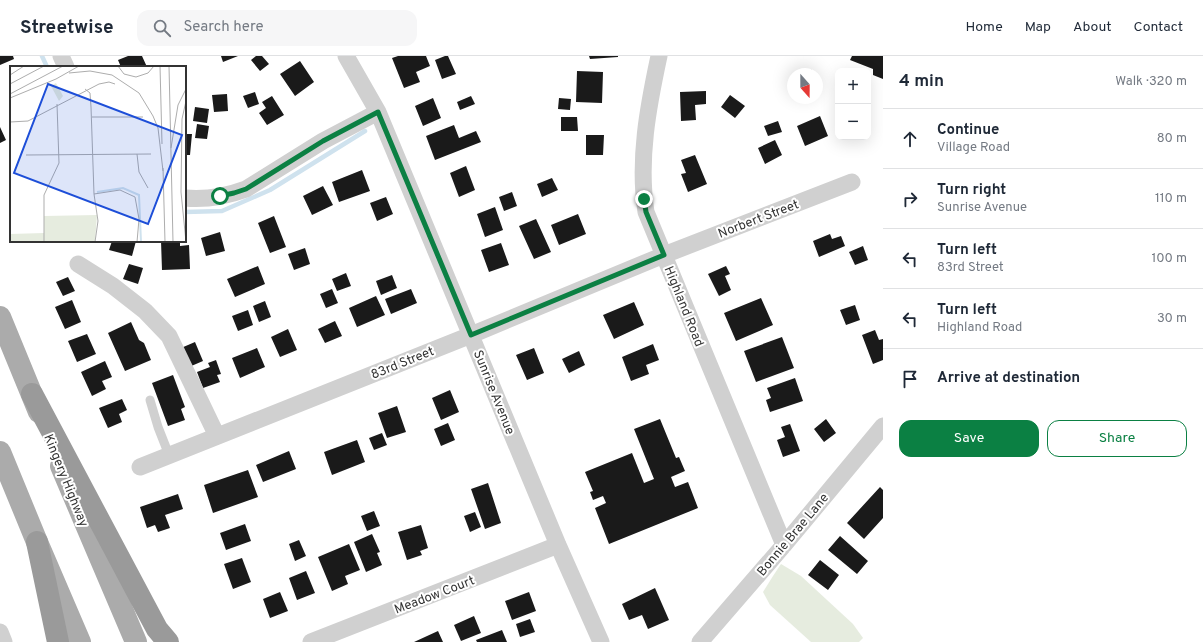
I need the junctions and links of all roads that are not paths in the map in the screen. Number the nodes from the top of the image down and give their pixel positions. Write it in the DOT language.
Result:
graph roads {
  1 [pos="61,56"];
  2 [pos="346,56"];
  3 [pos="659,56"];
  4 [pos="66,66"];
  5 [pos="378,112"];
  6 [pos="852,182"];
  7 [pos="186,198"];
  8 [pos="664,255"];
  9 [pos="78,264"];
  10 [pos="0,317"];
  11 [pos="471,335"];
  12 [pos="32,394"];
  13 [pos="150,400"];
  14 [pos="883,426"];
  15 [pos="217,436"];
  16 [pos="0,452"];
  17 [pos="169,456"];
  18 [pos="140,468"];
  19 [pos="37,542"];
  20 [pos="558,545"];
  21 [pos="784,545"];
  22 [pos="0,632"];
  23 [pos="4,642"];
  24 [pos="58,642"];
  25 [pos="80,642"];
  26 [pos="136,642"];
  27 [pos="168,642"];
  28 [pos="311,642"];
  29 [pos="601,642"];
  30 [pos="700,642"];
  1 -- 4 [label="street"];
  2 -- 5 [label="street, Sunrise Avenue"];
  3 -- 8 [label="street, Highland Road"];
  5 -- 7 [label="street"];
  5 -- 11 [label="street, Sunrise Avenue"];
  6 -- 8 [label="street, Norbert Street"];
  8 -- 11 [label="street, 83rd Street"];
  8 -- 21 [label="street, Highland Road"];
  9 -- 15 [label="street"];
  10 -- 12 [label="main road, Kingery Highway"];
  11 -- 15 [label="street, 83rd Street"];
  11 -- 20 [label="street, Sunrise Avenue"];
  12 -- 26 [label="main road, Kingery Highway"];
  12 -- 27 [label="highway"];
  13 -- 17 [label="lane"];
  14 -- 21 [label="street, Bonnie Brae Lane"];
  15 -- 17 [label="street, 83rd Street"];
  16 -- 19 [label="main road"];
  17 -- 18 [label="street, 83rd Street"];
  19 -- 24 [label="highway"];
  19 -- 25 [label="main road"];
  20 -- 28 [label="street, Meadow Court"];
  20 -- 29 [label="street, Sunrise Avenue"];
  21 -- 30 [label="street, Bonnie Brae Lane"];
  22 -- 23 [label="street"];
}
